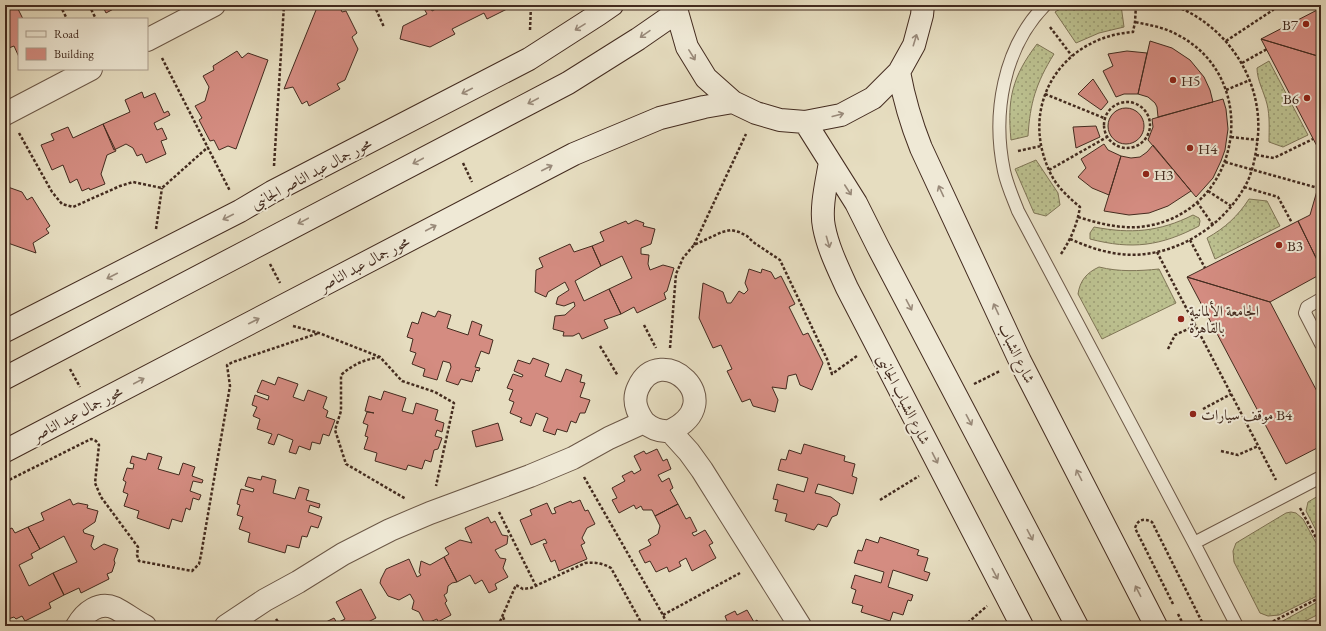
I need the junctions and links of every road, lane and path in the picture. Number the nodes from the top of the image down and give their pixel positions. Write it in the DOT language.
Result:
graph roads {
  1 [pos="60,5"];
  2 [pos="89,5"];
  3 [pos="214,5"];
  4 [pos="284,5"];
  5 [pos="374,5"];
  6 [pos="612,5"];
  7 [pos="1136,5"];
  8 [pos="1173,5"];
  9 [pos="1270,5"];
  10 [pos="677,8"];
  11 [pos="925,8"];
  12 [pos="1041,8"];
  13 [pos="66,18"];
  14 [pos="96,18"];
  15 [pos="1135,22"];
  16 [pos="384,27"];
  17 [pos="149,39"];
  18 [pos="1226,41"];
  19 [pos="1267,49"];
  20 [pos="1072,56"];
  21 [pos="1242,63"];
  22 [pos="89,70"];
  23 [pos="899,72"];
  24 [pos="1250,80"];
  25 [pos="1226,90"];
  26 [pos="1046,94"];
  27 [pos="733,102"];
  28 [pos="6,113"];
  29 [pos="756,114"];
  30 [pos="1104,118"];
  31 [pos="806,122"];
  32 [pos="1107,137"];
  33 [pos="1231,137"];
  34 [pos="1313,139"];
  35 [pos="1258,140"];
  36 [pos="453,143"];
  37 [pos="208,147"];
  38 [pos="1256,155"];
  39 [pos="830,162"];
  40 [pos="1225,162"];
  41 [pos="1049,170"];
  42 [pos="1252,170"];
  43 [pos="1244,187"];
  44 [pos="162,188"];
  45 [pos="1318,188"];
  46 [pos="1208,191"];
  47 [pos="272,192"];
  48 [pos="482,202"];
  49 [pos="1197,202"];
  50 [pos="1231,206"];
  51 [pos="240,211"];
  52 [pos="1078,217"];
  53 [pos="1292,223"];
  54 [pos="1212,225"];
  55 [pos="1070,239"];
  56 [pos="1190,240"];
  57 [pos="260,244"];
  58 [pos="694,245"];
  59 [pos="1157,252"];
  60 [pos="152,256"];
  61 [pos="1048,267"];
  62 [pos="1205,268"];
  63 [pos="1321,298"];
  64 [pos="290,302"];
  65 [pos="260,318"];
  66 [pos="1196,326"];
  67 [pos="5,331"];
  68 [pos="319,333"];
  69 [pos="875,342"];
  70 [pos="1321,344"];
  71 [pos="59,349"];
  72 [pos="1168,349"];
  73 [pos="380,358"];
  74 [pos="1020,361"];
  75 [pos="668,370"];
  76 [pos="5,378"];
  77 [pos="955,393"];
  78 [pos="1231,394"];
  79 [pos="90,406"];
  80 [pos="1204,409"];
  81 [pos="644,422"];
  82 [pos="670,431"];
  83 [pos="1258,446"];
  84 [pos="5,451"];
  85 [pos="1221,451"];
  86 [pos="573,458"];
  87 [pos="938,465"];
  88 [pos="1321,477"];
  89 [pos="5,482"];
  90 [pos="489,492"];
  91 [pos="1285,496"];
  92 [pos="880,500"];
  93 [pos="430,513"];
  94 [pos="1194,543"];
  95 [pos="1321,547"];
  96 [pos="759,562"];
  97 [pos="536,586"];
  98 [pos="1005,592"];
  99 [pos="1321,597"];
  100 [pos="1173,605"];
  101 [pos="1177,612"];
  102 [pos="663,615"];
  103 [pos="502,616"];
  104 [pos="77,626"];
  105 [pos="145,626"];
  106 [pos="226,626"];
  107 [pos="498,626"];
  108 [pos="507,626"];
  109 [pos="643,626"];
  110 [pos="668,626"];
  111 [pos="800,626"];
  112 [pos="964,626"];
  113 [pos="1022,626"];
  114 [pos="1077,626"];
  115 [pos="1156,626"];
  116 [pos="1184,626"];
  117 [pos="1202,626"];
  118 [pos="1237,626"];
  119 [pos="1264,626"];
  1 -- 13 [label="path"];
  2 -- 14 [label="path"];
  3 -- 17 [label="main road"];
  4 -- 47 [label="path"];
  5 -- 16 [label="path"];
  6 -- 47 [label="main road, محور جمال عبد الناصر الجانبى, one-way"];
  7 -- 15 [label="path"];
  8 -- 18 [label="path"];
  9 -- 18 [label="path"];
  10 -- 27 [label="main road, one-way"];
  10 -- 36 [label="main road, one-way"];
  23 -- 11 [label="main road, one-way"];
  12 -- 20 [label="path"];
  12 -- 61 [label="lane"];
  15 -- 20 [label="path"];
  15 -- 25 [label="path"];
  17 -- 37 [label="path"];
  18 -- 21 [label="path"];
  19 -- 21 [label="path"];
  20 -- 26 [label="path"];
  21 -- 24 [label="path"];
  22 -- 28 [label="main road"];
  31 -- 23 [label="main road, one-way"];
  74 -- 23 [label="main road, شارع الشباب, one-way"];
  24 -- 25 [label="path"];
  24 -- 35 [label="path"];
  25 -- 33 [label="path"];
  26 -- 30 [label="path"];
  26 -- 41 [label="path"];
  27 -- 29 [label="main road"];
  48 -- 27 [label="main road, محور جمال عبد الناصر, one-way"];
  28 -- 44 [label="path"];
  29 -- 31 [label="main road"];
  29 -- 58 [label="path"];
  30 -- 32 [label="path"];
  30 -- 32 [label="path"];
  31 -- 39 [label="main road"];
  32 -- 41 [label="path"];
  33 -- 35 [label="path"];
  33 -- 40 [label="path"];
  34 -- 38 [label="path"];
  35 -- 38 [label="path"];
  36 -- 48 [label="path"];
  36 -- 57 [label="main road, one-way"];
  37 -- 44 [label="path"];
  37 -- 51 [label="path"];
  38 -- 42 [label="path"];
  39 -- 69 [label="main road, شارع الشباب الجانبى, one-way"];
  39 -- 77 [label="main road, one-way"];
  40 -- 42 [label="path"];
  40 -- 46 [label="path"];
  41 -- 52 [label="path"];
  42 -- 43 [label="path"];
  42 -- 45 [label="path"];
  43 -- 50 [label="path"];
  43 -- 53 [label="path"];
  44 -- 60 [label="path"];
  46 -- 49 [label="path"];
  46 -- 50 [label="path"];
  47 -- 51 [label="main road, محور جمال عبد الناصر الجانبى"];
  64 -- 48 [label="main road, محور جمال عبد الناصر, one-way"];
  49 -- 52 [label="path"];
  49 -- 54 [label="path"];
  50 -- 54 [label="path"];
  51 -- 60 [label="main road, محور جمال عبد الناصر الجانبى, one-way"];
  52 -- 55 [label="path"];
  54 -- 56 [label="path"];
  55 -- 59 [label="path"];
  55 -- 61 [label="path"];
  56 -- 59 [label="path"];
  56 -- 62 [label="path"];
  57 -- 64 [label="path"];
  57 -- 71 [label="main road"];
  58 -- 69 [label="path"];
  58 -- 75 [label="path"];
  59 -- 66 [label="path"];
  60 -- 67 [label="main road, محور جمال عبد الناصر الجانبى, one-way"];
  61 -- 94 [label="lane"];
  63 -- 70 [label="lane"];
  64 -- 65 [label="main road, محور جمال عبد الناصر"];
  65 -- 68 [label="path"];
  79 -- 65 [label="main road, محور جمال عبد الناصر, one-way"];
  66 -- 72 [label="path"];
  66 -- 78 [label="path"];
  68 -- 73 [label="path"];
  68 -- 89 [label="path"];
  69 -- 87 [label="main road, شارع الشباب الجانبى, one-way"];
  71 -- 76 [label="main road"];
  71 -- 79 [label="path"];
  73 -- 93 [label="path"];
  73 -- 93 [label="path"];
  74 -- 77 [label="path"];
  115 -- 74 [label="main road, شارع الشباب, one-way"];
  75 -- 81 [label="main road"];
  75 -- 82 [label="main road"];
  77 -- 114 [label="main road, one-way"];
  78 -- 80 [label="path"];
  78 -- 83 [label="path"];
  79 -- 84 [label="main road, محور جمال عبد الناصر"];
  81 -- 82 [label="main road"];
  81 -- 86 [label="main road"];
  82 -- 96 [label="main road"];
  83 -- 85 [label="path"];
  83 -- 91 [label="path"];
  86 -- 90 [label="main road"];
  86 -- 102 [label="path"];
  87 -- 92 [label="path"];
  87 -- 98 [label="main road, شارع الشباب الجانبى, one-way"];
  88 -- 91 [label="lane"];
  90 -- 93 [label="main road"];
  90 -- 97 [label="path"];
  91 -- 94 [label="lane"];
  91 -- 95 [label="path"];
  93 -- 106 [label="main road"];
  94 -- 118 [label="lane"];
  96 -- 102 [label="path"];
  96 -- 111 [label="main road"];
  97 -- 103 [label="path"];
  97 -- 109 [label="path"];
  98 -- 112 [label="path"];
  98 -- 113 [label="main road, شارع الشباب الجانبى"];
  99 -- 119 [label="path"];
  100 -- 117 [label="path"];
  101 -- 116 [label="path"];
  102 -- 110 [label="path"];
  103 -- 107 [label="path"];
  103 -- 108 [label="path"];
  104 -- 105 [label="main road"];
}
